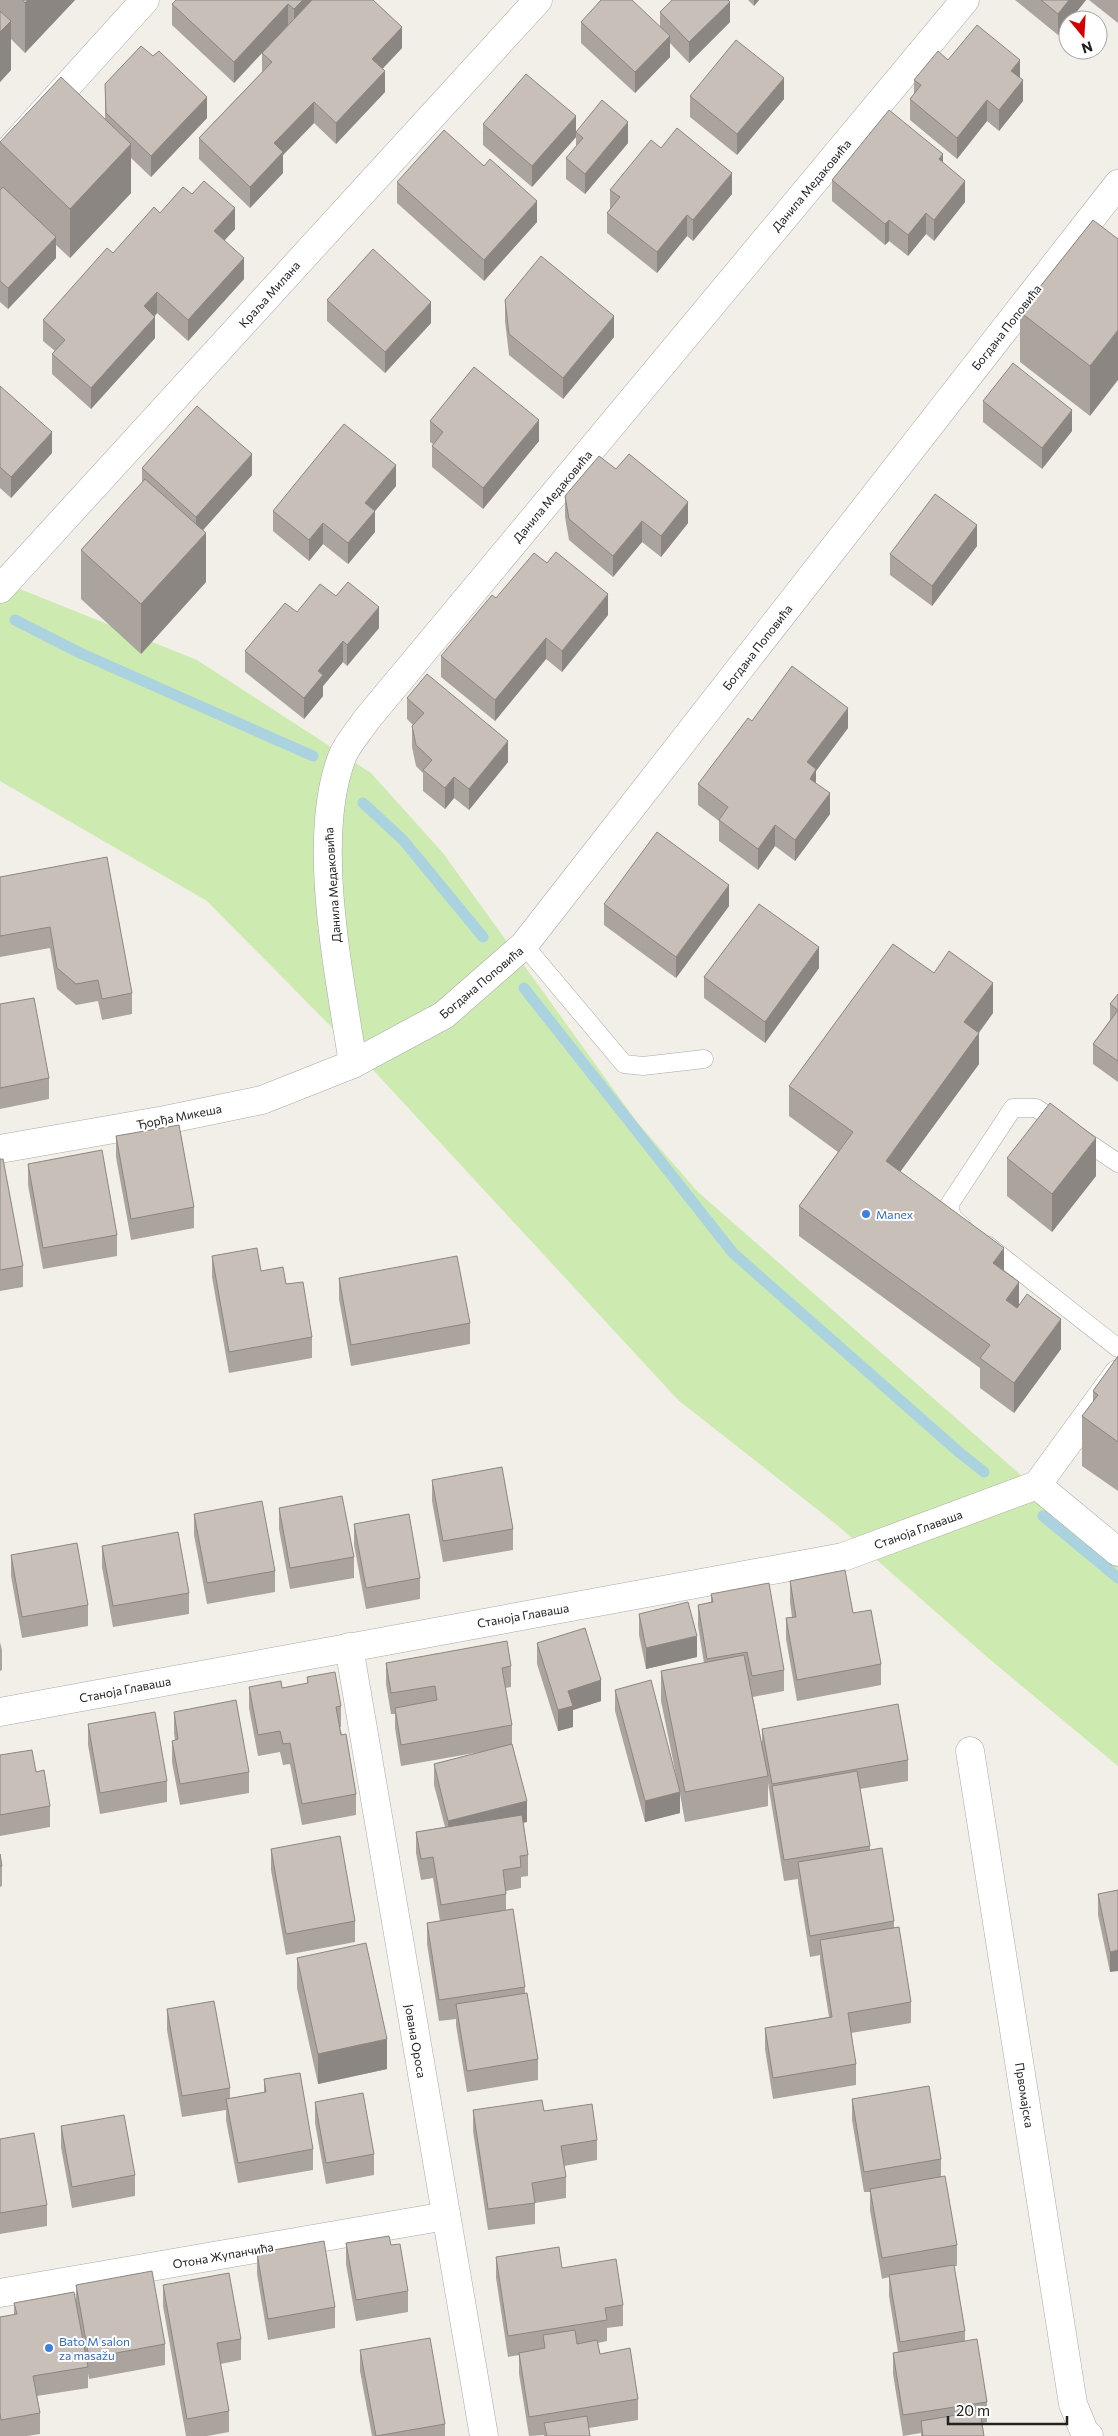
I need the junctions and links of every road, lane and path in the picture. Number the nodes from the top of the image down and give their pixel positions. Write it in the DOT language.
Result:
graph roads {
  1 [pos="145,0"];
  2 [pos="538,0"];
  3 [pos="965,0"];
  4 [pos="0,160"];
  5 [pos="1118,184"];
  6 [pos="0,589"];
  7 [pos="524,945"];
  8 [pos="704,1059"];
  9 [pos="353,1064"];
  10 [pos="0,1149"];
  11 [pos="1118,1163"];
  12 [pos="1118,1348"];
  13 [pos="1118,1374"];
  14 [pos="1037,1485"];
  15 [pos="1118,1552"];
  16 [pos="349,1647"];
  17 [pos="0,1712"];
  18 [pos="970,1751"];
  19 [pos="446,2216"];
  20 [pos="0,2293"];
  21 [pos="484,2436"];
  22 [pos="1089,2436"];
  1 -- 4 [label="street"];
  2 -- 6 [label="street, Краља Милана"];
  3 -- 9 [label="street, Данила Медаковића"];
  5 -- 7 [label="street, Богдана Поповића"];
  7 -- 8 [label="lane"];
  7 -- 9 [label="street, Богдана Поповића"];
  9 -- 10 [label="street, Ђорђа Микеша"];
  11 -- 12 [label="lane"];
  13 -- 14 [label="street"];
  14 -- 15 [label="street"];
  14 -- 16 [label="street, Станоја Главаша"];
  16 -- 17 [label="street, Станоја Главаша"];
  16 -- 19 [label="street, Јована Ороса"];
  18 -- 22 [label="street, Првомајска"];
  19 -- 20 [label="street, Отона Жупанчића"];
  19 -- 21 [label="street, Јована Ороса"];
}
